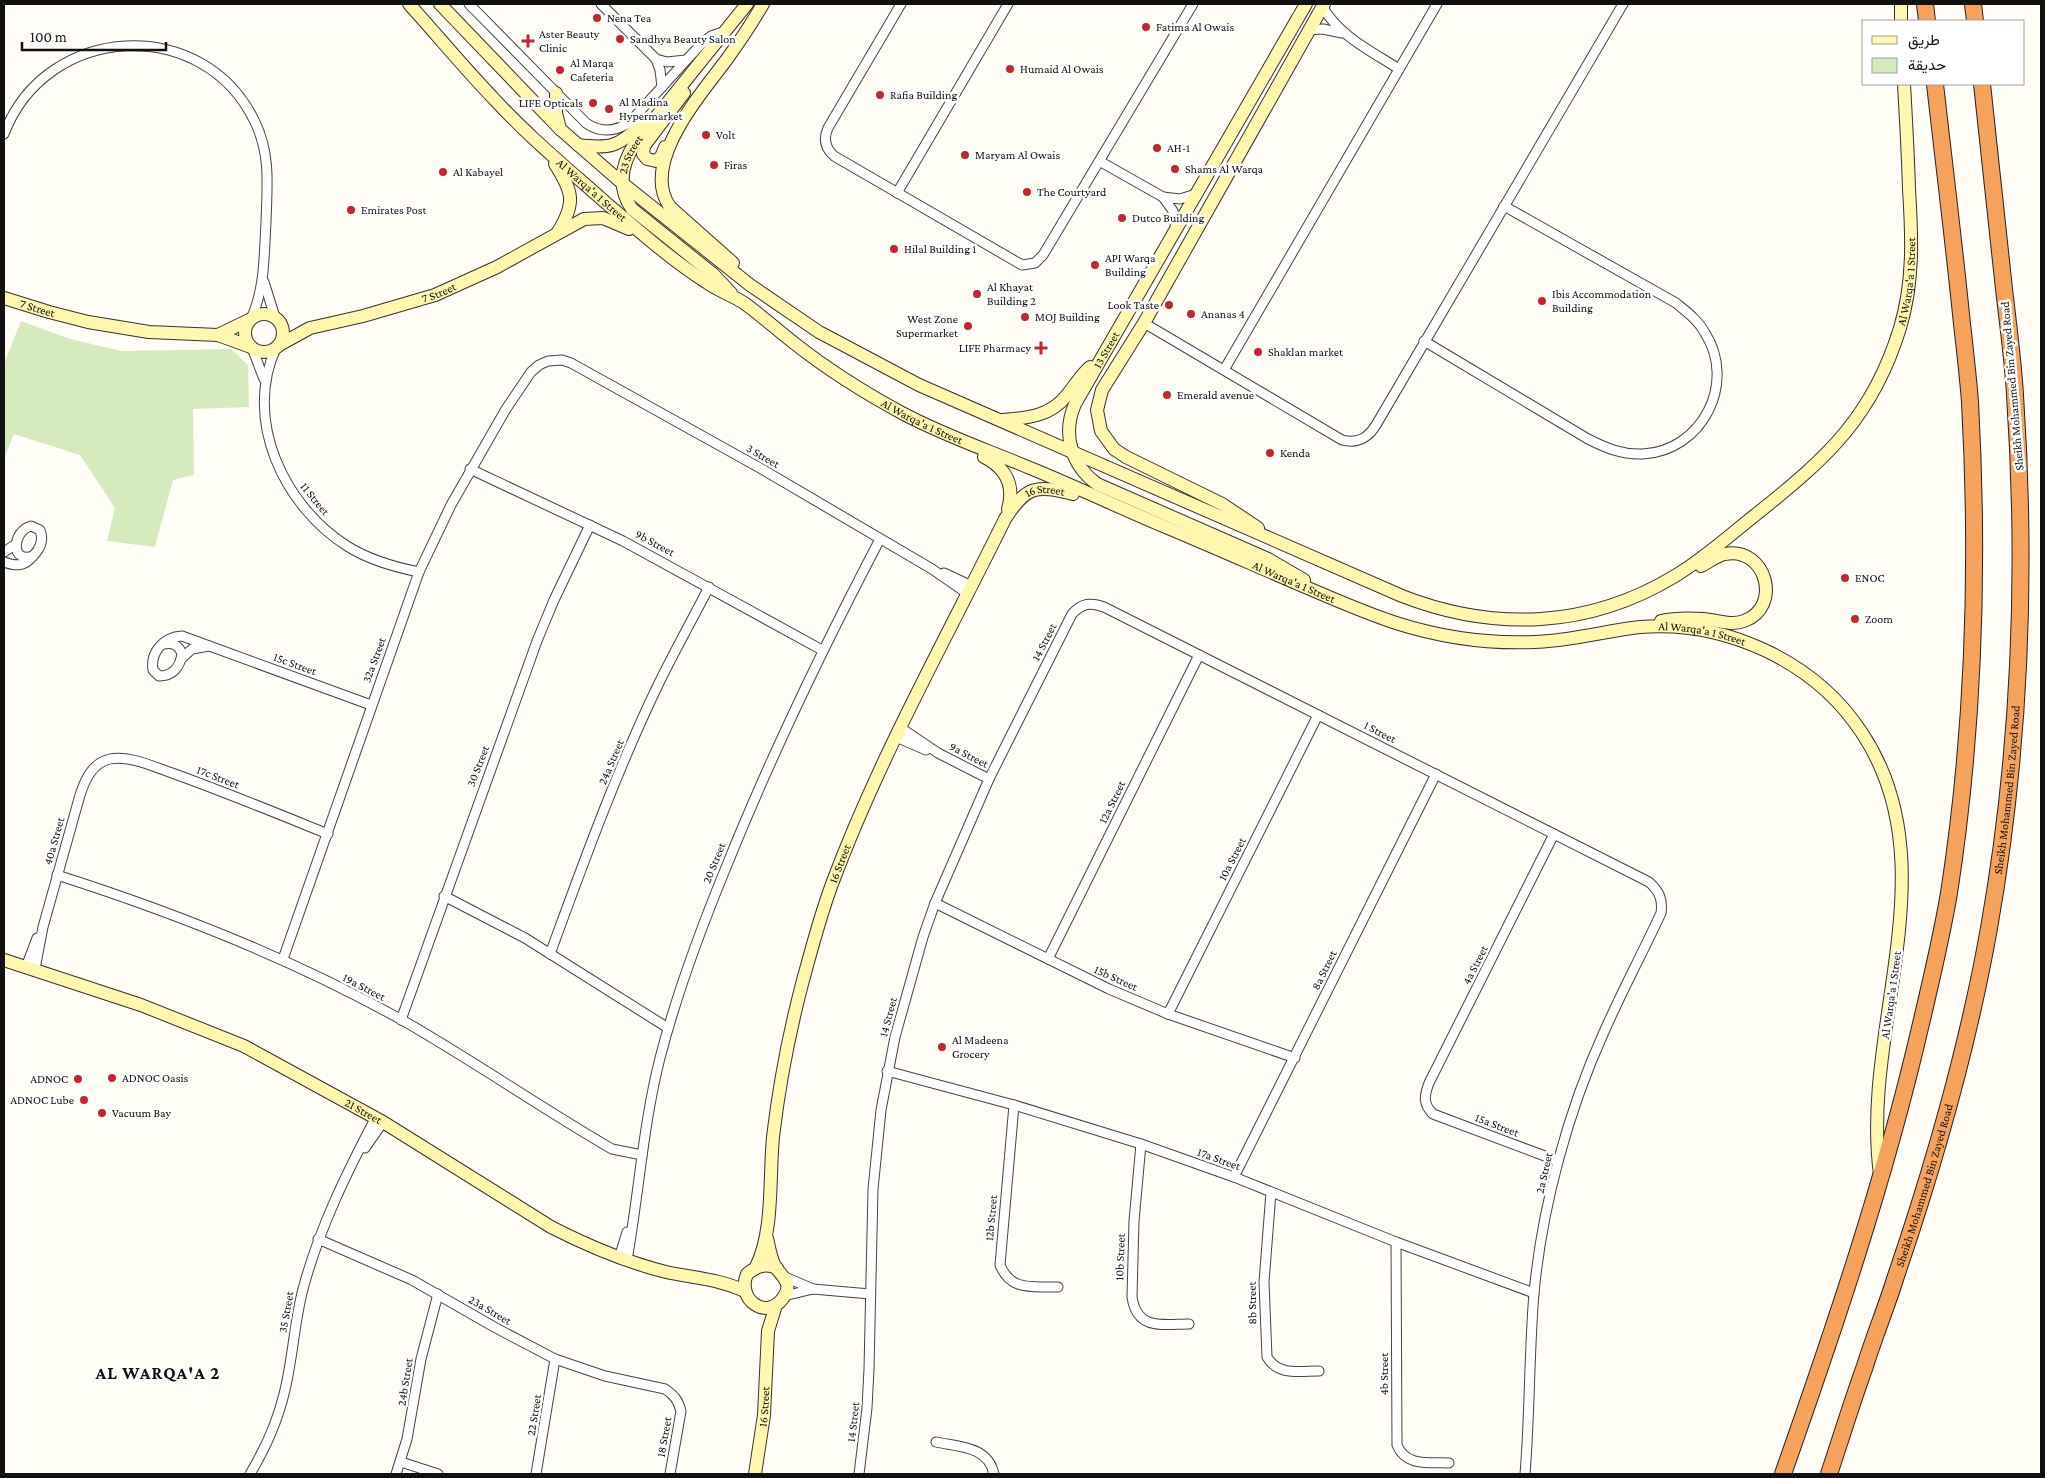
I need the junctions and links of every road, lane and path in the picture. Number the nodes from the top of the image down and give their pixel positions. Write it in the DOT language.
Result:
graph roads {
  1 [pos="410,4"];
  2 [pos="440,4"];
  3 [pos="469,4"];
  4 [pos="601,4"];
  5 [pos="747,4"];
  6 [pos="763,4"];
  7 [pos="901,4"];
  8 [pos="1008,4"];
  9 [pos="1193,4"];
  10 [pos="1306,4"];
  11 [pos="1437,4"];
  12 [pos="1623,4"];
  13 [pos="1901,4"];
  14 [pos="1925,4"];
  15 [pos="1973,4"];
  16 [pos="1323,5"];
  17 [pos="1901,20"];
  18 [pos="1927,20"];
  19 [pos="1975,20"];
  20 [pos="1308,30"];
  21 [pos="727,31"];
  22 [pos="1345,34"];
  23 [pos="706,56"];
  24 [pos="656,59"];
  25 [pos="686,60"];
  26 [pos="1399,69"];
  27 [pos="1904,85"];
  28 [pos="1935,85"];
  29 [pos="1982,85"];
  30 [pos="662,87"];
  31 [pos="556,93"];
  32 [pos="691,106"];
  33 [pos="662,109"];
  34 [pos="560,129"];
  35 [pos="4,134"];
  36 [pos="578,145"];
  37 [pos="545,150"];
  38 [pos="1101,162"];
  39 [pos="622,183"];
  40 [pos="897,193"];
  41 [pos="1196,194"];
  42 [pos="1163,197"];
  43 [pos="1504,206"];
  44 [pos="1176,229"];
  45 [pos="558,232"];
  46 [pos="643,235"];
  47 [pos="263,275"];
  48 [pos="750,285"];
  49 [pos="733,297"];
  50 [pos="5,298"];
  51 [pos="275,317"];
  52 [pos="250,320"];
  53 [pos="1144,323"];
  54 [pos="310,328"];
  55 [pos="218,335"];
  56 [pos="1424,341"];
  57 [pos="277,346"];
  58 [pos="252,347"];
  59 [pos="1100,359"];
  60 [pos="1224,370"];
  61 [pos="264,382"];
  62 [pos="524,384"];
  63 [pos="999,420"];
  64 [pos="947,435"];
  65 [pos="1072,450"];
  66 [pos="470,469"];
  67 [pos="1098,498"];
  68 [pos="1005,519"];
  69 [pos="590,525"];
  70 [pos="880,539"];
  71 [pos="1274,540"];
  72 [pos="16,544"];
  73 [pos="4,552"];
  74 [pos="33,556"];
  75 [pos="4,562"];
  76 [pos="419,572"];
  77 [pos="709,587"];
  78 [pos="970,590"];
  79 [pos="1318,592"];
  80 [pos="1641,594"];
  81 [pos="1083,605"];
  82 [pos="1644,627"];
  83 [pos="161,645"];
  84 [pos="209,646"];
  85 [pos="822,650"];
  86 [pos="1199,655"];
  87 [pos="181,659"];
  88 [pos="371,706"];
  89 [pos="1318,715"];
  90 [pos="899,733"];
  91 [pos="97,765"];
  92 [pos="1436,774"];
  93 [pos="989,779"];
  94 [pos="328,834"];
  95 [pos="1554,834"];
  96 [pos="57,875"];
  97 [pos="444,896"];
  98 [pos="1660,896"];
  99 [pos="935,903"];
  100 [pos="550,954"];
  101 [pos="283,959"];
  102 [pos="1048,959"];
  103 [pos="4,960"];
  104 [pos="30,968"];
  105 [pos="1168,1014"];
  106 [pos="401,1020"];
  107 [pos="668,1028"];
  108 [pos="1295,1058"];
  109 [pos="888,1071"];
  110 [pos="1014,1105"];
  111 [pos="1428,1108"];
  112 [pos="379,1119"];
  113 [pos="1141,1144"];
  114 [pos="642,1155"];
  115 [pos="1558,1162"];
  116 [pos="1234,1177"];
  117 [pos="1881,1179"];
  118 [pos="1271,1192"];
  119 [pos="767,1238"];
  120 [pos="318,1239"];
  121 [pos="1396,1242"];
  122 [pos="623,1259"];
  123 [pos="752,1271"];
  124 [pos="781,1273"];
  125 [pos="712,1279"];
  126 [pos="1058,1287"];
  127 [pos="813,1289"];
  128 [pos="745,1291"];
  129 [pos="870,1291"];
  130 [pos="1534,1293"];
  131 [pos="438,1294"];
  132 [pos="780,1301"];
  133 [pos="756,1305"];
  134 [pos="1190,1324"];
  135 [pos="767,1341"];
  136 [pos="556,1359"];
  137 [pos="1319,1371"];
  138 [pos="656,1387"];
  139 [pos="936,1442"];
  140 [pos="401,1462"];
  141 [pos="1449,1462"];
  142 [pos="250,1474"];
  143 [pos="396,1474"];
  144 [pos="438,1474"];
  145 [pos="536,1474"];
  146 [pos="670,1474"];
  147 [pos="755,1474"];
  148 [pos="859,1474"];
  149 [pos="994,1474"];
  150 [pos="1525,1474"];
  151 [pos="1783,1474"];
  152 [pos="1829,1474"];
  1 -- 37 [label="street, Al Warqa'a 1 Street"];
  2 -- 34 [label="street, Al Warqa'a 1 Street"];
  3 -- 31 [label="street"];
  4 -- 24 [label="street"];
  5 -- 21 [label="street, 23 Street"];
  6 -- 32 [label="street"];
  7 -- 40 [label="street"];
  8 -- 40 [label="street"];
  9 -- 38 [label="street"];
  10 -- 41 [label="street, 13 Street"];
  11 -- 26 [label="street"];
  12 -- 43 [label="street"];
  13 -- 17 [label="street"];
  14 -- 18 [label="highway"];
  15 -- 19 [label="highway"];
  16 -- 20 [label="street, 13 Street"];
  16 -- 22 [label="street"];
  20 -- 22 [label="street"];
  20 -- 53 [label="street, 13 Street"];
  21 -- 23 [label="street, 23 Street"];
  21 -- 25 [label="street"];
  22 -- 26 [label="street"];
  23 -- 32 [label="street"];
  23 -- 33 [label="street, 23 Street"];
  24 -- 25 [label="street"];
  24 -- 30 [label="street"];
  25 -- 30 [label="street"];
  26 -- 60 [label="street"];
  27 -- 80 [label="street, Al Warqa'a 1 Street"];
  28 -- 117 [label="highway"];
  29 -- 152 [label="highway, Sheikh Mohammed Bin Zayed Road"];
  30 -- 31 [label="street"];
  31 -- 34 [label="street"];
  32 -- 48 [label="street"];
  33 -- 36 [label="street"];
  33 -- 39 [label="street, 23 Street"];
  34 -- 36 [label="street, Al Warqa'a 1 Street"];
  35 -- 47 [label="street"];
  36 -- 39 [label="street, Al Warqa'a 1 Street"];
  37 -- 45 [label="street"];
  37 -- 46 [label="street, Al Warqa'a 1 Street"];
  38 -- 40 [label="street"];
  38 -- 42 [label="street"];
  39 -- 48 [label="street, Al Warqa'a 1 Street"];
  39 -- 49 [label="street, 23 Street"];
  41 -- 42 [label="street"];
  41 -- 44 [label="street, 13 Street"];
  42 -- 44 [label="street"];
  43 -- 56 [label="street"];
  43 -- 56 [label="street"];
  44 -- 59 [label="street, 13 Street"];
  45 -- 46 [label="street, 7 Street"];
  45 -- 54 [label="street, 7 Street"];
  46 -- 49 [label="street, Al Warqa'a 1 Street"];
  47 -- 51 [label="street"];
  47 -- 52 [label="street"];
  48 -- 63 [label="street, Al Warqa'a 1 Street"];
  49 -- 64 [label="street, Al Warqa'a 1 Street"];
  50 -- 55 [label="street, 7 Street"];
  51 -- 52 [label="street"];
  51 -- 54 [label="street, 7 Street"];
  51 -- 57 [label="street"];
  52 -- 55 [label="street, 7 Street"];
  52 -- 58 [label="street"];
  53 -- 60 [label="street"];
  53 -- 71 [label="street, 13 Street"];
  54 -- 57 [label="street, 7 Street"];
  55 -- 58 [label="street, 7 Street"];
  56 -- 60 [label="street"];
  57 -- 58 [label="street"];
  57 -- 61 [label="street, 11 Street"];
  58 -- 61 [label="street, 11 Street"];
  59 -- 63 [label="street"];
  59 -- 65 [label="street, 13 Street"];
  61 -- 76 [label="street, 11 Street"];
  62 -- 66 [label="street, 32a Street"];
  62 -- 70 [label="street, 3 Street"];
  63 -- 65 [label="street, Al Warqa'a 1 Street"];
  64 -- 67 [label="street, Al Warqa'a 1 Street"];
  64 -- 68 [label="street, 16 Street"];
  65 -- 71 [label="street, Al Warqa'a 1 Street"];
  65 -- 79 [label="street, 13 Street"];
  66 -- 69 [label="street, 9b Street"];
  66 -- 76 [label="street, 32a Street"];
  67 -- 68 [label="street, 16 Street"];
  67 -- 79 [label="street, Al Warqa'a 1 Street"];
  68 -- 78 [label="street, 16 Street"];
  69 -- 77 [label="street, 9b Street"];
  69 -- 97 [label="street, 30 Street"];
  70 -- 78 [label="street, 3 Street"];
  70 -- 85 [label="street, 20 Street"];
  71 -- 80 [label="street, Al Warqa'a 1 Street"];
  72 -- 73 [label="street"];
  72 -- 74 [label="street"];
  72 -- 74 [label="street"];
  74 -- 75 [label="street"];
  76 -- 88 [label="street, 32a Street"];
  77 -- 85 [label="street, 9b Street"];
  77 -- 100 [label="street, 24a Street"];
  78 -- 90 [label="street, 16 Street"];
  79 -- 82 [label="street, Al Warqa'a 1 Street"];
  80 -- 82 [label="street"];
  81 -- 86 [label="street, 1 Street"];
  81 -- 93 [label="street, 14 Street"];
  82 -- 117 [label="street, Al Warqa'a 1 Street"];
  83 -- 84 [label="street, 15c Street"];
  83 -- 87 [label="street"];
  83 -- 87 [label="street"];
  84 -- 87 [label="street"];
  84 -- 88 [label="street, 15c Street"];
  85 -- 107 [label="street, 20 Street"];
  86 -- 89 [label="street, 1 Street"];
  86 -- 102 [label="street, 12a Street"];
  88 -- 94 [label="street, 32a Street"];
  89 -- 92 [label="street, 1 Street"];
  89 -- 105 [label="street, 10a Street"];
  90 -- 93 [label="street, 9a Street"];
  90 -- 119 [label="street, 16 Street"];
  91 -- 94 [label="street, 17c Street"];
  91 -- 96 [label="street, 40a Street"];
  92 -- 95 [label="street, 1 Street"];
  92 -- 108 [label="street, 8a Street"];
  93 -- 99 [label="street, 14 Street"];
  94 -- 101 [label="street, 32a Street"];
  95 -- 98 [label="street, 1 Street"];
  95 -- 111 [label="street, 4a Street"];
  96 -- 101 [label="street, 19a Street"];
  96 -- 104 [label="street, 40a Street"];
  97 -- 100 [label="street"];
  97 -- 106 [label="street, 30 Street"];
  98 -- 115 [label="street, 2a Street"];
  99 -- 102 [label="street, 15b Street"];
  99 -- 109 [label="street, 14 Street"];
  100 -- 107 [label="street"];
  101 -- 106 [label="street, 19a Street"];
  102 -- 105 [label="street, 15b Street"];
  103 -- 104 [label="street, 21 Street"];
  104 -- 112 [label="street, 21 Street"];
  105 -- 108 [label="street, 15b Street"];
  106 -- 114 [label="street, 19a Street"];
  107 -- 114 [label="street, 20 Street"];
  108 -- 116 [label="street, 8a Street"];
  109 -- 110 [label="street, 17a Street"];
  109 -- 129 [label="street, 14 Street"];
  110 -- 113 [label="street, 17a Street"];
  110 -- 126 [label="street, 12b Street"];
  111 -- 115 [label="street, 15a Street"];
  112 -- 120 [label="street, 35 Street"];
  112 -- 122 [label="street, 21 Street"];
  113 -- 116 [label="street, 17a Street"];
  113 -- 134 [label="street, 10b Street"];
  114 -- 122 [label="street, 20 Street"];
  115 -- 130 [label="street, 2a Street"];
  116 -- 118 [label="street, 17a Street"];
  117 -- 151 [label="highway"];
  118 -- 121 [label="street, 17a Street"];
  118 -- 137 [label="street, 8b Street"];
  119 -- 123 [label="street, 16 Street"];
  119 -- 124 [label="street, 16 Street"];
  120 -- 131 [label="street, 23a Street"];
  120 -- 142 [label="street, 35 Street"];
  121 -- 130 [label="street, 17a Street"];
  121 -- 141 [label="street, 4b Street"];
  122 -- 125 [label="street, 21 Street"];
  123 -- 124 [label="street"];
  123 -- 125 [label="street, 21 Street"];
  123 -- 128 [label="street"];
  124 -- 127 [label="street"];
  124 -- 132 [label="street"];
  125 -- 128 [label="street, 21 Street"];
  127 -- 129 [label="street"];
  127 -- 132 [label="street"];
  128 -- 133 [label="street"];
  129 -- 148 [label="street, 14 Street"];
  130 -- 150 [label="street, 2a Street"];
  131 -- 136 [label="street, 23a Street"];
  131 -- 140 [label="street, 24b Street"];
  132 -- 133 [label="street"];
  132 -- 135 [label="street, 16 Street"];
  133 -- 135 [label="street, 16 Street"];
  135 -- 147 [label="street, 16 Street"];
  136 -- 138 [label="street, 23a Street"];
  136 -- 145 [label="street, 22 Street"];
  138 -- 146 [label="street, 18 Street"];
  139 -- 149 [label="street"];
  140 -- 143 [label="street, 24b Street"];
  140 -- 144 [label="street"];
}
